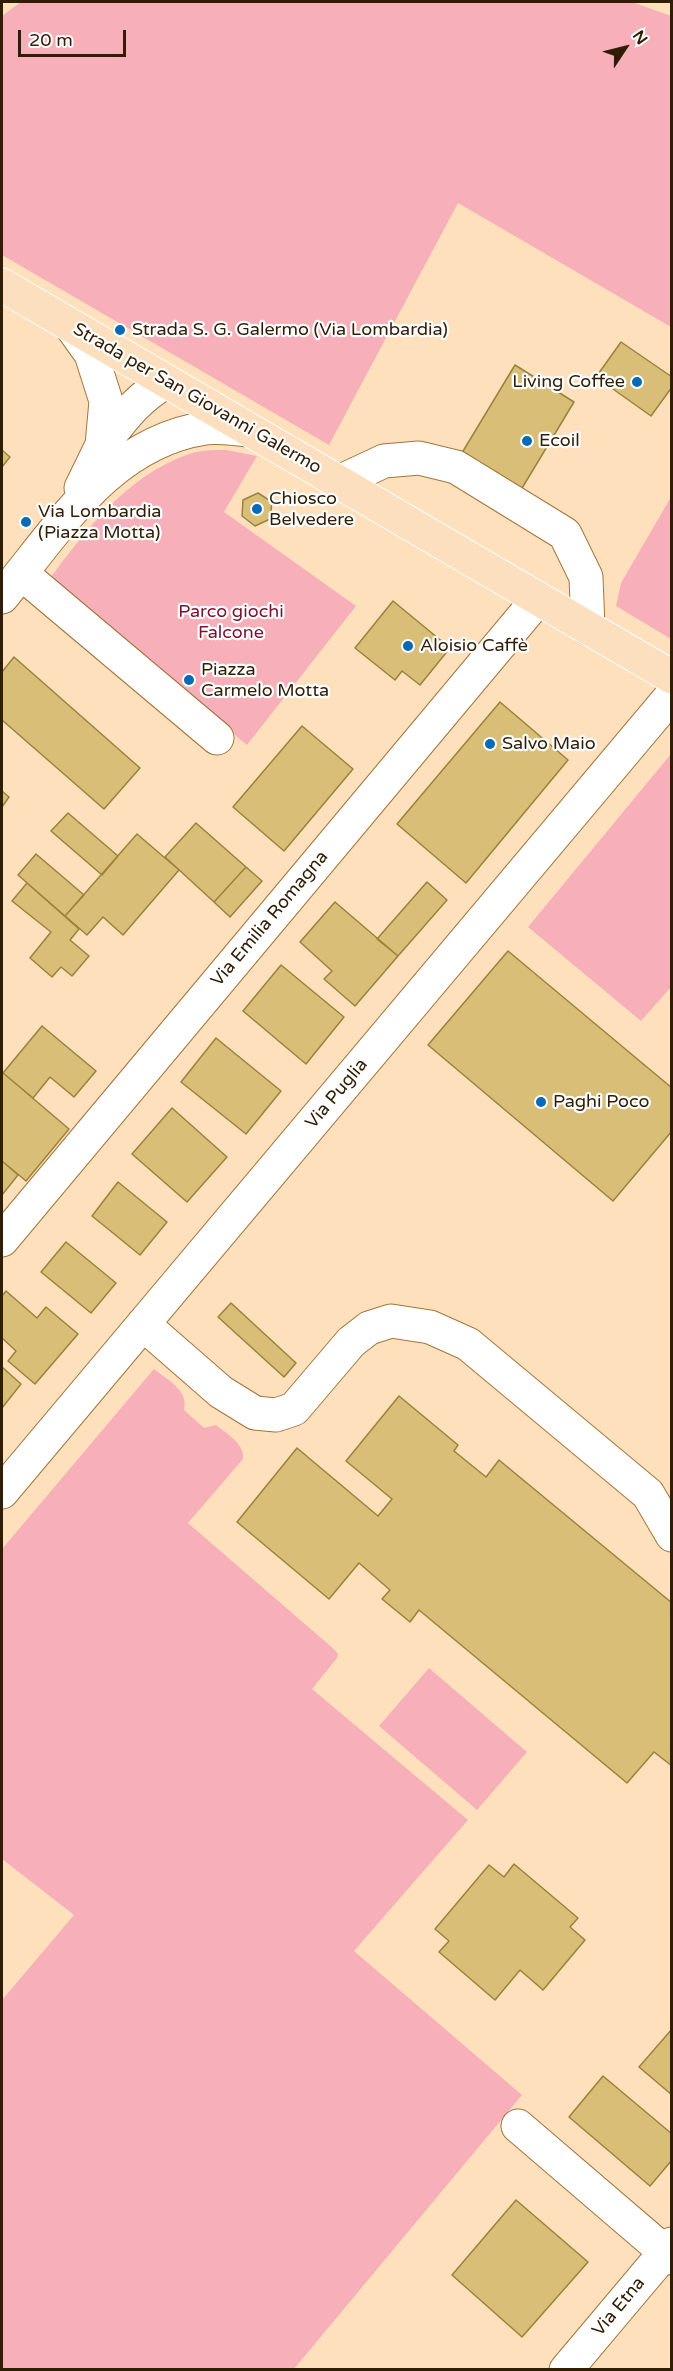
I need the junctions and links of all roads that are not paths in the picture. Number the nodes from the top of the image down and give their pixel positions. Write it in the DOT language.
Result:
graph roads {
  1 [pos="2,285"];
  2 [pos="70,326"];
  3 [pos="166,382"];
  4 [pos="248,430"];
  5 [pos="102,446"];
  6 [pos="139,450"];
  7 [pos="339,482"];
  8 [pos="60,523"];
  9 [pos="11,585"];
  10 [pos="538,598"];
  11 [pos="588,628"];
  12 [pos="672,677"];
  13 [pos="672,696"];
  14 [pos="217,738"];
  15 [pos="2,1240"];
  16 [pos="143,1324"];
  17 [pos="2,1492"];
  18 [pos="660,1497"];
  19 [pos="672,1535"];
  20 [pos="518,2126"];
  21 [pos="669,2251"];
  22 [pos="566,2370"];
  1 -- 2 [label="main road, Strada per San Giovanni Galermo"];
  2 -- 3 [label="main road, Strada per San Giovanni Galermo"];
  2 -- 5 [label="street"];
  3 -- 4 [label="main road, Strada per San Giovanni Galermo"];
  3 -- 5 [label="street"];
  3 -- 6 [label="street"];
  4 -- 6 [label="street"];
  4 -- 7 [label="main road, Strada per San Giovanni Galermo"];
  5 -- 8 [label="street"];
  6 -- 8 [label="street"];
  7 -- 10 [label="main road, Strada per San Giovanni Galermo"];
  7 -- 11 [label="street"];
  8 -- 9 [label="street"];
  9 -- 14 [label="street"];
  10 -- 11 [label="main road, Strada per San Giovanni Galermo"];
  10 -- 15 [label="street, Via Emilia Romagna"];
  11 -- 12 [label="main road, Strada per San Giovanni Galermo"];
  13 -- 16 [label="street, Via Puglia"];
  16 -- 17 [label="street, Via Puglia"];
  16 -- 18 [label="street"];
  18 -- 19 [label="street"];
  20 -- 21 [label="street"];
  21 -- 22 [label="street, Via Etna"];
}
